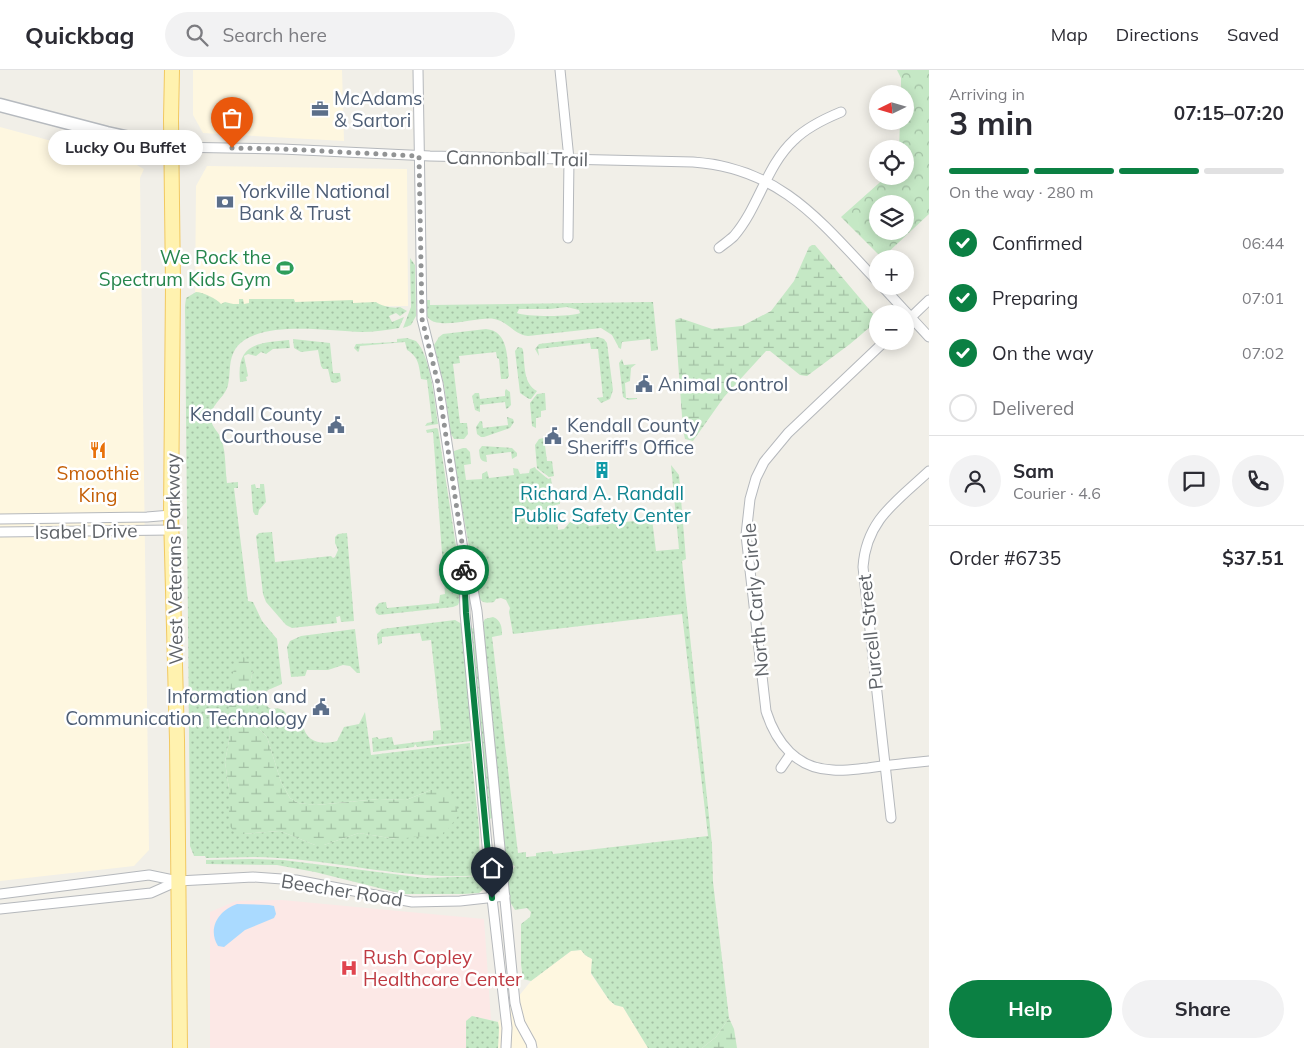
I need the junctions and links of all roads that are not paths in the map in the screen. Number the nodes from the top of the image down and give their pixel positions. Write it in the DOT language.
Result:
graph roads {
  1 [pos="172,70"];
  2 [pos="418,70"];
  3 [pos="560,70"];
  4 [pos="0,105"];
  5 [pos="841,112"];
  6 [pos="171,147"];
  7 [pos="419,156"];
  8 [pos="568,159"];
  9 [pos="766,181"];
  10 [pos="568,238"];
  11 [pos="719,248"];
  12 [pos="869,273"];
  13 [pos="889,295"];
  14 [pos="929,300"];
  15 [pos="897,305"];
  16 [pos="914,314"];
  17 [pos="914,325"];
  18 [pos="929,337"];
  19 [pos="876,350"];
  20 [pos="929,471"];
  21 [pos="171,515"];
  22 [pos="0,519"];
  23 [pos="172,530"];
  24 [pos="0,532"];
  25 [pos="465,563"];
  26 [pos="790,754"];
  27 [pos="929,761"];
  28 [pos="885,766"];
  29 [pos="781,768"];
  30 [pos="891,818"];
  31 [pos="178,881"];
  32 [pos="0,894"];
  33 [pos="505,896"];
  34 [pos="492,898"];
  35 [pos="0,909"];
  36 [pos="515,998"];
  37 [pos="504,1000"];
  38 [pos="528,1039"];
  39 [pos="180,1048"];
  40 [pos="506,1048"];
  41 [pos="532,1048"];
  1 -- 6 [label="main road, West Veterans Parkway"];
  2 -- 7 [label="street"];
  3 -- 8 [label="street"];
  4 -- 6 [label="main road, Cannonball Trail"];
  5 -- 9 [label="street"];
  6 -- 7 [label="street, Cannonball Trail"];
  6 -- 21 [label="main road, West Veterans Parkway"];
  7 -- 8 [label="street, Cannonball Trail"];
  7 -- 25 [label="street"];
  8 -- 9 [label="street, Cannonball Trail"];
  8 -- 10 [label="street"];
  9 -- 11 [label="street"];
  9 -- 12 [label="street, Cannonball Trail"];
  13 -- 15 [label="street"];
  14 -- 16 [label="street"];
  17 -- 18 [label="street"];
  19 -- 26 [label="street, North Carly Circle"];
  20 -- 28 [label="street, Purcell Street"];
  21 -- 22 [label="street, Isabel Drive"];
  21 -- 23 [label="main road, West Veterans Parkway"];
  23 -- 24 [label="street, Isabel Drive"];
  23 -- 31 [label="main road, West Veterans Parkway"];
  25 -- 33 [label="street"];
  25 -- 34 [label="street"];
  26 -- 28 [label="street, North Carly Circle"];
  26 -- 29 [label="street"];
  27 -- 28 [label="street, North Carly Circle"];
  28 -- 30 [label="street, Purcell Street"];
  31 -- 32 [label="street, Beecher Road"];
  31 -- 34 [label="street, Beecher Road"];
  31 -- 35 [label="street, Beecher Road"];
  31 -- 39 [label="main road, West Veterans Parkway"];
  33 -- 34 [label="street, Beecher Road"];
  33 -- 36 [label="street"];
  34 -- 37 [label="street"];
  36 -- 37 [label="street"];
  36 -- 38 [label="street"];
  37 -- 40 [label="street"];
  38 -- 40 [label="street"];
  38 -- 41 [label="street"];
}
